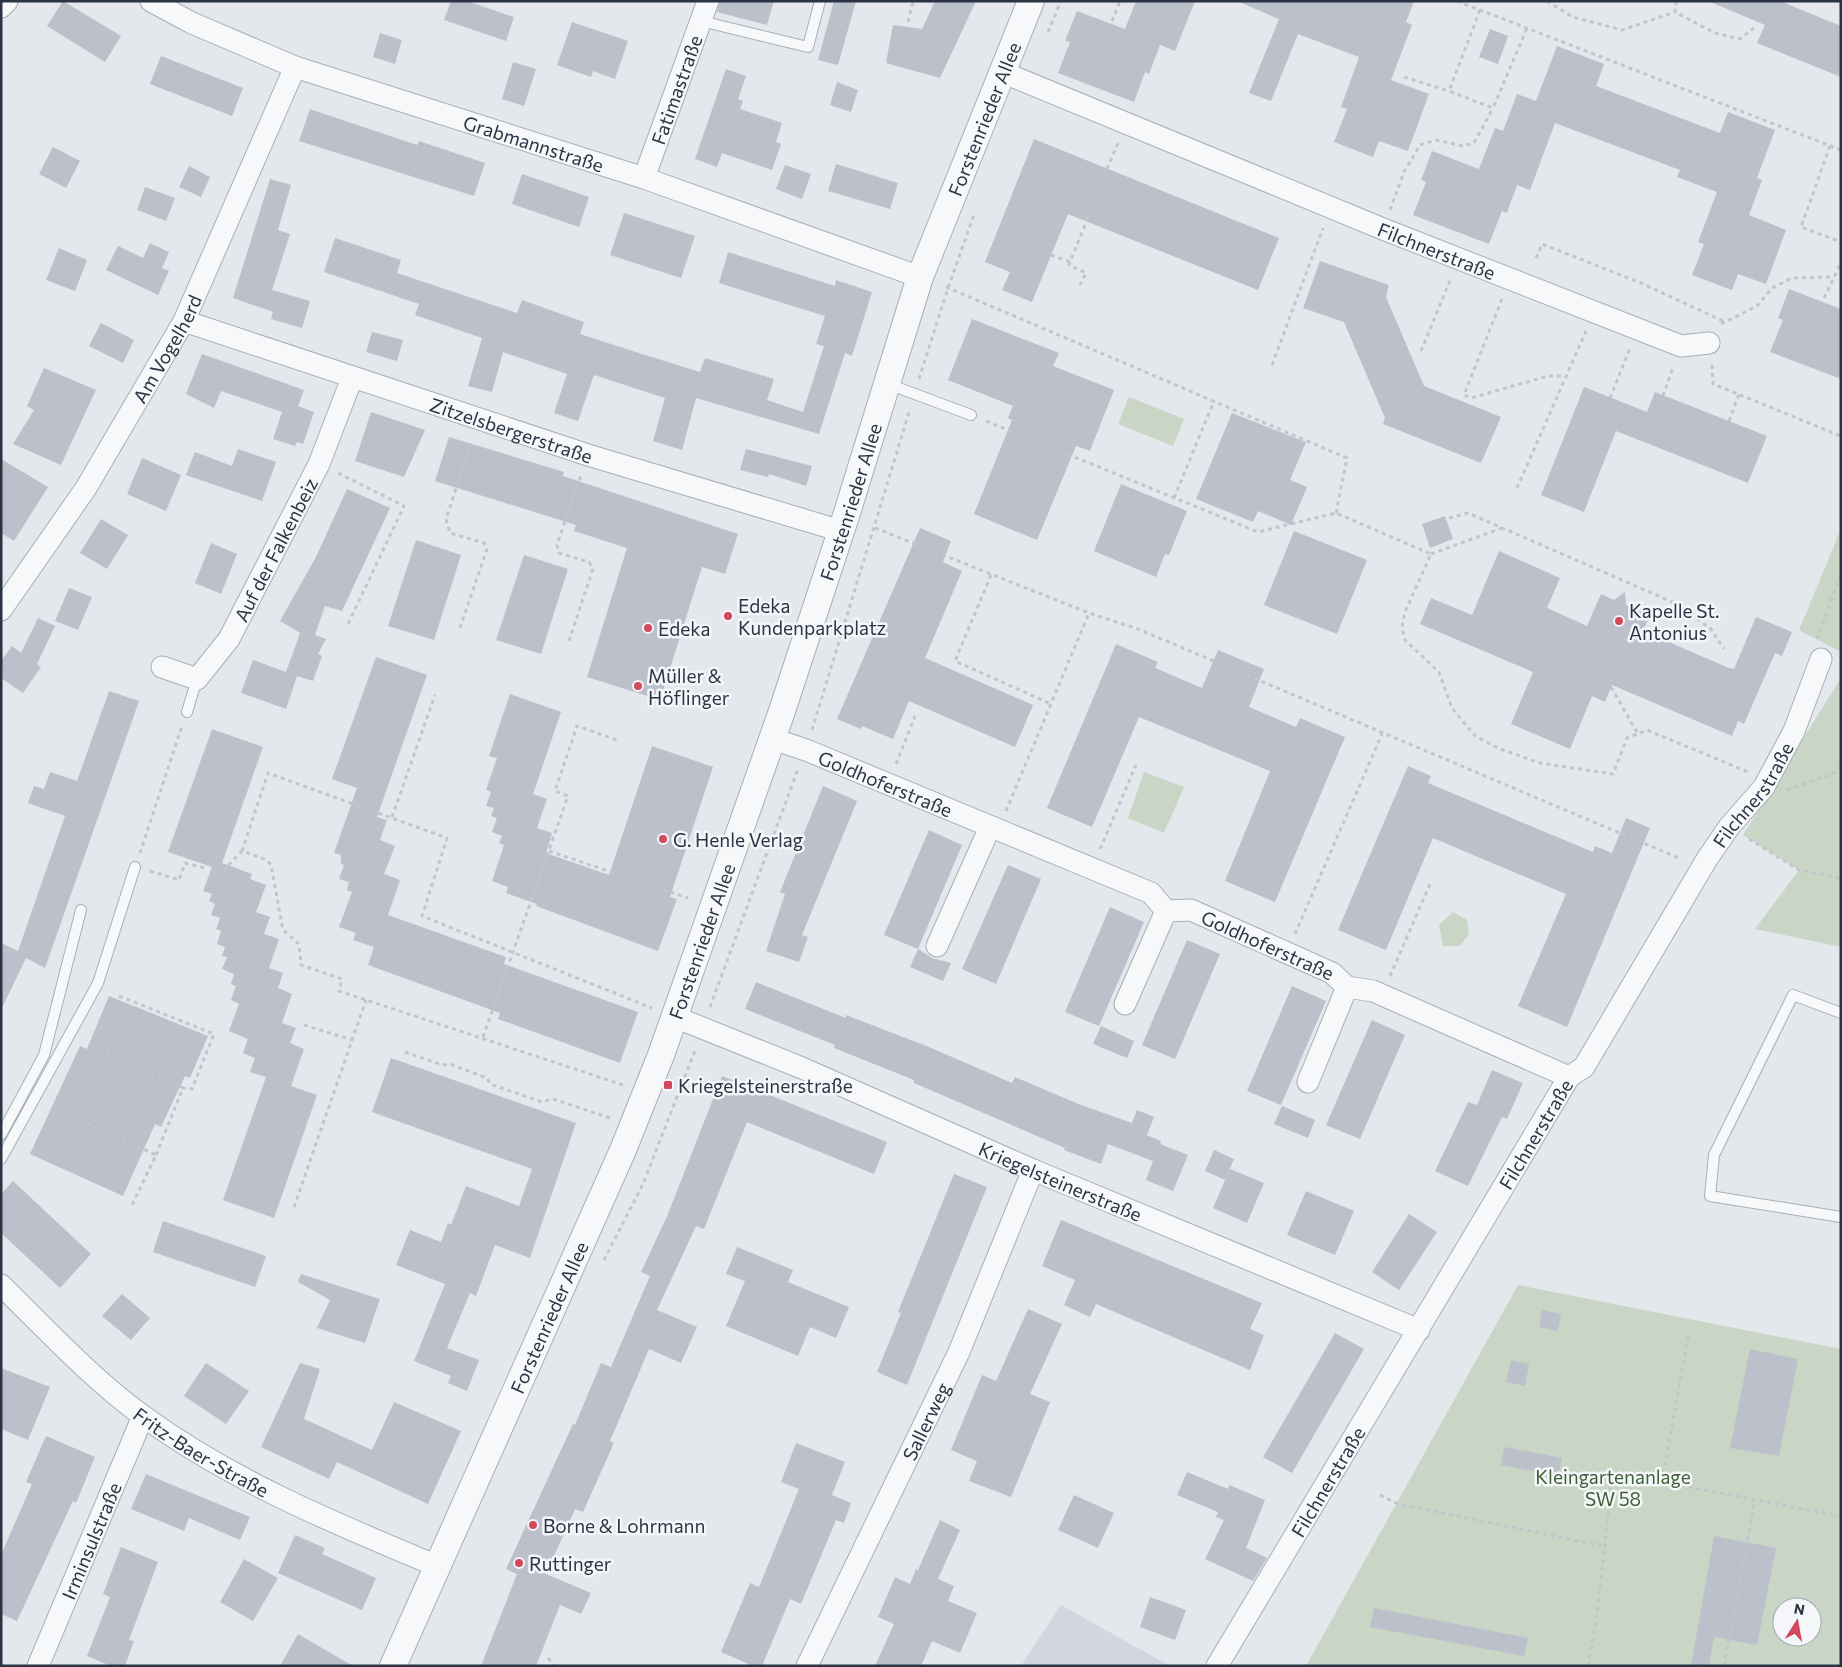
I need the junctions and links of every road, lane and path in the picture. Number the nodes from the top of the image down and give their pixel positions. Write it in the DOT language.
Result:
graph roads {
  1 [pos="7,1"];
  2 [pos="151,1"];
  3 [pos="820,1"];
  4 [pos="913,1"];
  5 [pos="1031,1"];
  6 [pos="1120,1"];
  7 [pos="1457,1"];
  8 [pos="1547,1"];
  9 [pos="1676,1"];
  10 [pos="1,7"];
  11 [pos="1480,10"];
  12 [pos="704,11"];
  13 [pos="1675,12"];
  14 [pos="1112,21"];
  15 [pos="908,22"];
  16 [pos="1527,28"];
  17 [pos="1754,28"];
  18 [pos="295,67"];
  19 [pos="1002,72"];
  20 [pos="1404,77"];
  21 [pos="1449,91"];
  22 [pos="1493,108"];
  23 [pos="1126,124"];
  24 [pos="1830,146"];
  25 [pos="1841,150"];
  26 [pos="1107,169"];
  27 [pos="644,178"];
  28 [pos="1092,208"];
  29 [pos="1330,208"];
  30 [pos="976,210"];
  31 [pos="1383,230"];
  32 [pos="1841,242"];
  33 [pos="1051,255"];
  34 [pos="1536,258"];
  35 [pos="1458,259"];
  36 [pos="1070,262"];
  37 [pos="1841,263"];
  38 [pos="920,276"];
  39 [pos="1833,278"];
  40 [pos="1510,279"];
  41 [pos="1080,285"];
  42 [pos="948,288"];
  43 [pos="1824,298"];
  44 [pos="1595,312"];
  45 [pos="184,321"];
  46 [pos="1723,322"];
  47 [pos="1638,329"];
  48 [pos="1709,343"];
  49 [pos="1681,346"];
  50 [pos="1421,351"];
  51 [pos="1272,365"];
  52 [pos="1566,376"];
  53 [pos="352,378"];
  54 [pos="887,383"];
  55 [pos="914,393"];
  56 [pos="1740,394"];
  57 [pos="1663,396"];
  58 [pos="1610,398"];
  59 [pos="1214,401"];
  60 [pos="971,415"];
  61 [pos="478,420"];
  62 [pos="1729,422"];
  63 [pos="1841,436"];
  64 [pos="588,455"];
  65 [pos="319,464"];
  66 [pos="1517,488"];
  67 [pos="1174,498"];
  68 [pos="1336,513"];
  69 [pos="1450,518"];
  70 [pos="875,528"];
  71 [pos="1502,528"];
  72 [pos="841,532"];
  73 [pos="1431,554"];
  74 [pos="1841,574"];
  75 [pos="991,575"];
  76 [pos="1,610"];
  77 [pos="1089,613"];
  78 [pos="348,624"];
  79 [pos="460,628"];
  80 [pos="569,641"];
  81 [pos="1724,649"];
  82 [pos="1821,659"];
  83 [pos="162,667"];
  84 [pos="197,679"];
  85 [pos="1611,687"];
  86 [pos="435,694"];
  87 [pos="1051,704"];
  88 [pos="187,712"];
  89 [pos="914,716"];
  90 [pos="1382,734"];
  91 [pos="1638,734"];
  92 [pos="773,739"];
  93 [pos="618,740"];
  94 [pos="806,750"];
  95 [pos="1136,765"];
  96 [pos="1841,767"];
  97 [pos="888,785"];
  98 [pos="1764,787"];
  99 [pos="392,817"];
  100 [pos="1729,826"];
  101 [pos="994,829"];
  102 [pos="242,851"];
  103 [pos="549,851"];
  104 [pos="135,867"];
  105 [pos="205,868"];
  106 [pos="1092,868"];
  107 [pos="1701,868"];
  108 [pos="223,871"];
  109 [pos="1841,878"];
  110 [pos="1430,884"];
  111 [pos="688,898"];
  112 [pos="81,910"];
  113 [pos="1166,911"];
  114 [pos="937,946"];
  115 [pos="513,952"];
  116 [pos="1287,953"];
  117 [pos="1347,988"];
  118 [pos="1381,994"];
  119 [pos="119,996"];
  120 [pos="366,1000"];
  121 [pos="1125,1004"];
  122 [pos="1841,1014"];
  123 [pos="676,1017"];
  124 [pos="304,1025"];
  125 [pos="702,1028"];
  126 [pos="483,1037"];
  127 [pos="352,1040"];
  128 [pos="92,1047"];
  129 [pos="405,1052"];
  130 [pos="685,1060"];
  131 [pos="691,1062"];
  132 [pos="1569,1077"];
  133 [pos="1308,1082"];
  134 [pos="625,1086"];
  135 [pos="183,1088"];
  136 [pos="611,1118"];
  137 [pos="86,1123"];
  138 [pos="1,1135"];
  139 [pos="156,1155"];
  140 [pos="1,1159"];
  141 [pos="1033,1170"];
  142 [pos="132,1205"];
  143 [pos="294,1207"];
  144 [pos="1841,1217"];
  145 [pos="1,1284"];
  146 [pos="1419,1330"];
  147 [pos="1689,1332"];
  148 [pos="143,1416"];
  149 [pos="1662,1482"];
  150 [pos="1380,1495"];
  151 [pos="1755,1499"];
  152 [pos="1841,1516"];
  153 [pos="1604,1546"];
  154 [pos="436,1566"];
  155 [pos="548,1658"];
  156 [pos="38,1666"];
  157 [pos="393,1666"];
  158 [pos="555,1666"];
  159 [pos="807,1666"];
  160 [pos="1217,1666"];
  161 [pos="1588,1666"];
  162 [pos="1724,1666"];
  1 -- 10 [label="street"];
  2 -- 18 [label="street, Grabmannstraße"];
  3 -- 12 [label="lane"];
  4 -- 15 [label="path"];
  5 -- 19 [label="street, Forstenrieder Allee"];
  6 -- 14 [label="path"];
  7 -- 11 [label="path"];
  8 -- 13 [label="path"];
  9 -- 13 [label="path"];
  11 -- 16 [label="path"];
  11 -- 21 [label="path"];
  12 -- 27 [label="street, Fatimastraße"];
  13 -- 17 [label="path"];
  16 -- 22 [label="path"];
  16 -- 24 [label="path"];
  18 -- 27 [label="street, Grabmannstraße"];
  18 -- 45 [label="street, Am Vogelherd"];
  19 -- 23 [label="street, Filchnerstraße"];
  19 -- 38 [label="street, Forstenrieder Allee"];
  20 -- 21 [label="path"];
  21 -- 22 [label="path"];
  22 -- 31 [label="path"];
  23 -- 26 [label="path"];
  23 -- 29 [label="street, Filchnerstraße"];
  24 -- 25 [label="path"];
  24 -- 32 [label="path"];
  27 -- 38 [label="street, Grabmannstraße"];
  28 -- 36 [label="path"];
  29 -- 31 [label="street, Filchnerstraße"];
  29 -- 51 [label="path"];
  30 -- 42 [label="path"];
  31 -- 35 [label="street, Filchnerstraße"];
  33 -- 36 [label="path"];
  34 -- 46 [label="path"];
  35 -- 40 [label="street, Filchnerstraße"];
  35 -- 50 [label="path"];
  36 -- 41 [label="path"];
  37 -- 39 [label="path"];
  38 -- 42 [label="path"];
  38 -- 54 [label="street, Forstenrieder Allee"];
  39 -- 43 [label="path"];
  39 -- 46 [label="path"];
  40 -- 44 [label="street, Filchnerstraße"];
  40 -- 52 [label="path"];
  42 -- 55 [label="path"];
  42 -- 59 [label="path"];
  44 -- 47 [label="street, Filchnerstraße"];
  44 -- 52 [label="path"];
  45 -- 53 [label="street, Zitzelsbergerstraße"];
  45 -- 76 [label="street, Am Vogelherd"];
  46 -- 48 [label="path"];
  47 -- 49 [label="street, Filchnerstraße"];
  47 -- 58 [label="path"];
  48 -- 49 [label="street, Filchnerstraße"];
  48 -- 56 [label="path"];
  49 -- 57 [label="path"];
  52 -- 66 [label="path"];
  53 -- 61 [label="street, Zitzelsbergerstraße"];
  53 -- 65 [label="street, Auf der Falkenbeiz"];
  54 -- 55 [label="lane"];
  54 -- 72 [label="street, Forstenrieder Allee"];
  55 -- 60 [label="lane"];
  55 -- 70 [label="path"];
  56 -- 62 [label="path"];
  56 -- 63 [label="path"];
  59 -- 67 [label="path"];
  59 -- 68 [label="path"];
  60 -- 67 [label="path"];
  61 -- 64 [label="street, Zitzelsbergerstraße"];
  61 -- 79 [label="path"];
  64 -- 72 [label="street, Zitzelsbergerstraße"];
  64 -- 80 [label="path"];
  65 -- 78 [label="path"];
  65 -- 84 [label="street, Auf der Falkenbeiz"];
  67 -- 68 [label="path"];
  68 -- 73 [label="path"];
  69 -- 71 [label="path"];
  70 -- 75 [label="path"];
  70 -- 94 [label="path"];
  71 -- 73 [label="path"];
  71 -- 81 [label="path"];
  72 -- 92 [label="street, Forstenrieder Allee"];
  73 -- 91 [label="path"];
  74 -- 82 [label="path"];
  75 -- 77 [label="path"];
  75 -- 87 [label="path"];
  77 -- 87 [label="path"];
  77 -- 90 [label="path"];
  82 -- 98 [label="street, Filchnerstraße"];
  83 -- 84 [label="street"];
  84 -- 88 [label="lane"];
  85 -- 91 [label="path"];
  86 -- 99 [label="path"];
  87 -- 101 [label="path"];
  88 -- 104 [label="path"];
  89 -- 97 [label="path"];
  90 -- 107 [label="path"];
  90 -- 116 [label="path"];
  91 -- 98 [label="path"];
  92 -- 94 [label="street, Goldhoferstraße"];
  92 -- 123 [label="street, Forstenrieder Allee"];
  93 -- 103 [label="path"];
  94 -- 97 [label="street, Goldhoferstraße"];
  94 -- 125 [label="path"];
  95 -- 106 [label="path"];
  96 -- 98 [label="path"];
  97 -- 101 [label="street, Goldhoferstraße"];
  98 -- 100 [label="street, Filchnerstraße"];
  99 -- 102 [label="path"];
  99 -- 115 [label="path"];
  100 -- 107 [label="street, Filchnerstraße"];
  100 -- 109 [label="path"];
  101 -- 106 [label="street, Goldhoferstraße"];
  101 -- 114 [label="street"];
  102 -- 108 [label="path"];
  102 -- 120 [label="path"];
  103 -- 111 [label="path"];
  103 -- 115 [label="path"];
  104 -- 105 [label="path"];
  104 -- 140 [label="lane"];
  106 -- 113 [label="street, Goldhoferstraße"];
  107 -- 132 [label="street, Filchnerstraße"];
  110 -- 118 [label="path"];
  112 -- 138 [label="lane"];
  113 -- 116 [label="street, Goldhoferstraße"];
  113 -- 121 [label="street"];
  115 -- 123 [label="path"];
  115 -- 126 [label="path"];
  116 -- 117 [label="street, Goldhoferstraße"];
  117 -- 118 [label="street, Goldhoferstraße"];
  117 -- 133 [label="street"];
  118 -- 132 [label="street, Goldhoferstraße"];
  119 -- 135 [label="path"];
  120 -- 126 [label="path"];
  120 -- 127 [label="path"];
  122 -- 144 [label="lane"];
  123 -- 125 [label="street, Kriegelsteinerstraße"];
  123 -- 154 [label="street, Forstenrieder Allee"];
  124 -- 127 [label="path"];
  125 -- 141 [label="street, Kriegelsteinerstraße"];
  126 -- 134 [label="path"];
  127 -- 143 [label="path"];
  128 -- 135 [label="path"];
  129 -- 136 [label="path"];
  130 -- 131 [label="path"];
  132 -- 146 [label="street, Filchnerstraße"];
  135 -- 139 [label="path"];
  137 -- 139 [label="path"];
  139 -- 142 [label="path"];
  141 -- 146 [label="street, Kriegelsteinerstraße"];
  141 -- 159 [label="street, Sallerweg"];
  145 -- 148 [label="street, Fritz-Baer-Straße"];
  146 -- 160 [label="street, Filchnerstraße"];
  147 -- 149 [label="path"];
  148 -- 154 [label="street, Fritz-Baer-Straße"];
  148 -- 156 [label="street, Irminsulstraße"];
  149 -- 151 [label="path"];
  149 -- 153 [label="path"];
  150 -- 153 [label="path"];
  151 -- 152 [label="path"];
  151 -- 162 [label="path"];
  153 -- 161 [label="path"];
  154 -- 157 [label="street, Forstenrieder Allee"];
  155 -- 158 [label="path"];
}
